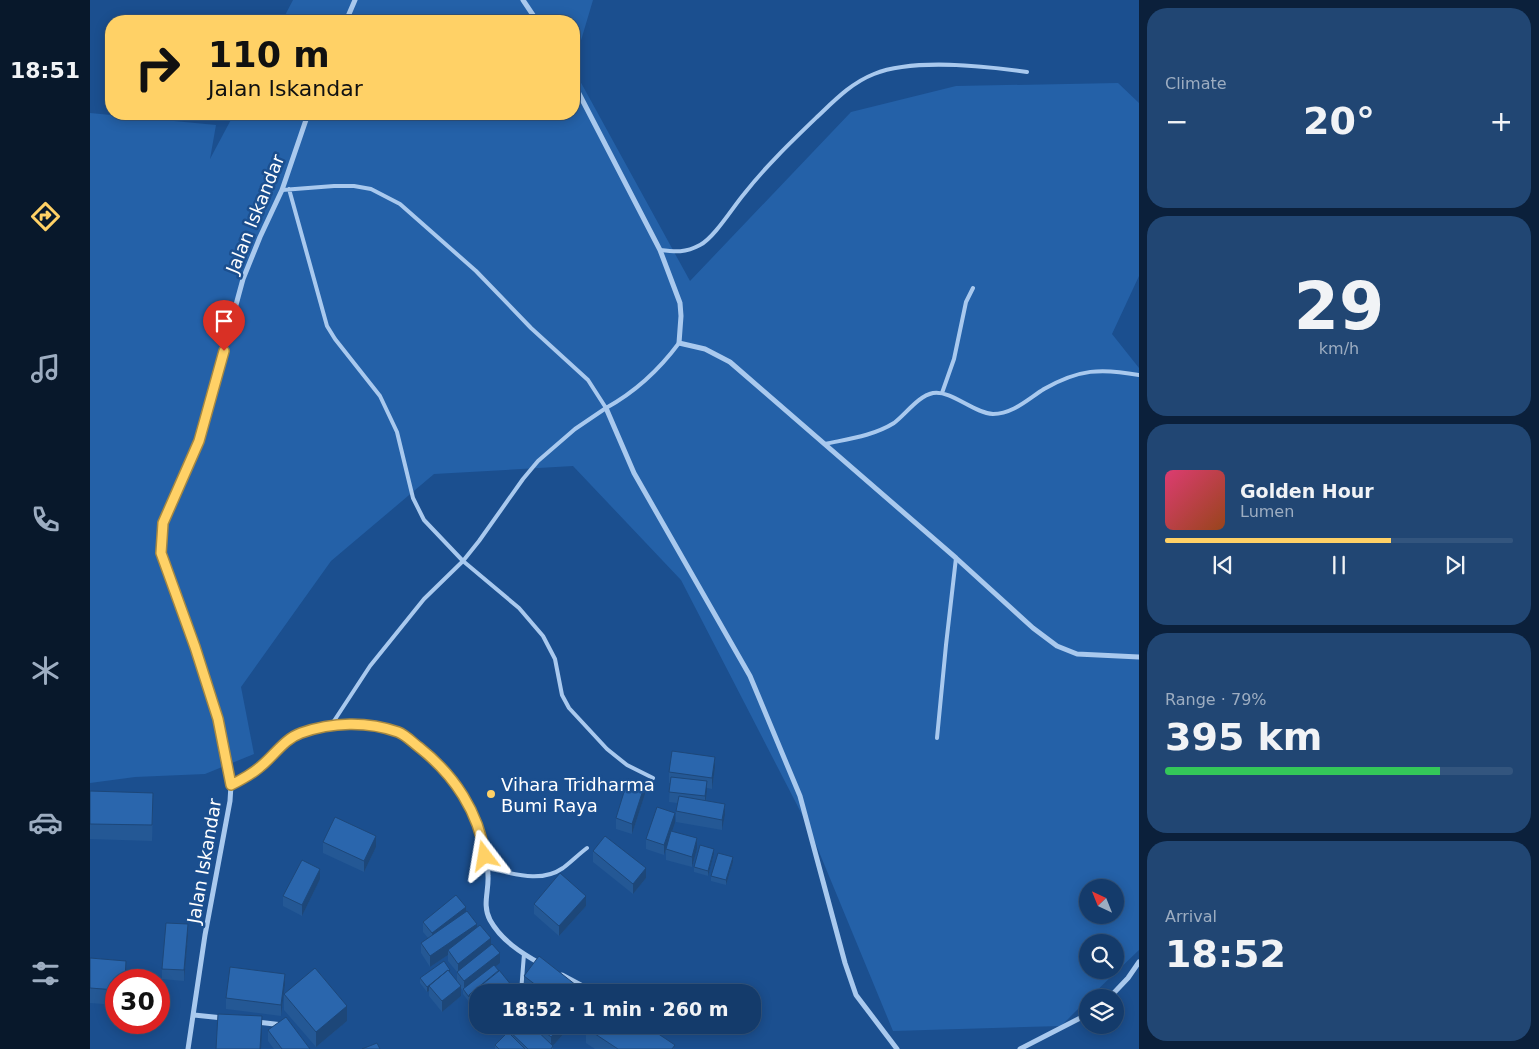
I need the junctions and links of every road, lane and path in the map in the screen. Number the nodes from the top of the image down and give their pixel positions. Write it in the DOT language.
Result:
graph roads {
  1 [pos="355,0"];
  2 [pos="522,0"];
  3 [pos="349,15"];
  4 [pos="533,15"];
  5 [pos="1027,72"];
  6 [pos="580,96"];
  7 [pos="306,120"];
  8 [pos="289,189"];
  9 [pos="282,190"];
  10 [pos="660,250"];
  11 [pos="973,288"];
  12 [pos="680,343"];
  13 [pos="1139,376"];
  14 [pos="942,393"];
  15 [pos="606,408"];
  16 [pos="825,444"];
  17 [pos="956,558"];
  18 [pos="463,561"];
  19 [pos="1139,657"];
  20 [pos="332,724"];
  21 [pos="937,738"];
  22 [pos="653,778"];
  23 [pos="231,785"];
  24 [pos="587,848"];
  25 [pos="487,868"];
  26 [pos="524,954"];
  27 [pos="1139,962"];
  28 [pos="550,968"];
  29 [pos="558,973"];
  30 [pos="522,984"];
  31 [pos="579,984"];
  32 [pos="1118,989"];
  33 [pos="194,1015"];
  34 [pos="230,1019"];
  35 [pos="1079,1019"];
  36 [pos="247,1021"];
  37 [pos="290,1028"];
  38 [pos="188,1049"];
  39 [pos="897,1049"];
  40 [pos="1020,1049"];
  1 -- 3 [label="street"];
  2 -- 4 [label="street"];
  5 -- 10 [label="lane"];
  6 -- 10 [label="street"];
  7 -- 9 [label="street, Jalan Iskandar"];
  8 -- 9 [label="lane"];
  8 -- 15 [label="lane"];
  8 -- 18 [label="lane"];
  9 -- 23 [label="street, Jalan Iskandar"];
  10 -- 12 [label="street"];
  11 -- 14 [label="lane"];
  12 -- 15 [label="lane"];
  12 -- 16 [label="street"];
  13 -- 14 [label="lane"];
  14 -- 16 [label="lane"];
  15 -- 18 [label="lane"];
  15 -- 39 [label="street"];
  16 -- 17 [label="street"];
  17 -- 19 [label="street"];
  17 -- 21 [label="lane"];
  18 -- 20 [label="lane"];
  18 -- 22 [label="lane"];
  20 -- 23 [label="street"];
  20 -- 25 [label="street"];
  23 -- 33 [label="street, Jalan Iskandar"];
  24 -- 25 [label="lane"];
  25 -- 26 [label="street"];
  26 -- 28 [label="street"];
  26 -- 30 [label="lane"];
  27 -- 32 [label="street"];
  29 -- 31 [label="street"];
  33 -- 34 [label="street"];
  33 -- 38 [label="street, Jalan Iskandar"];
  35 -- 40 [label="street"];
  36 -- 37 [label="street"];
}
